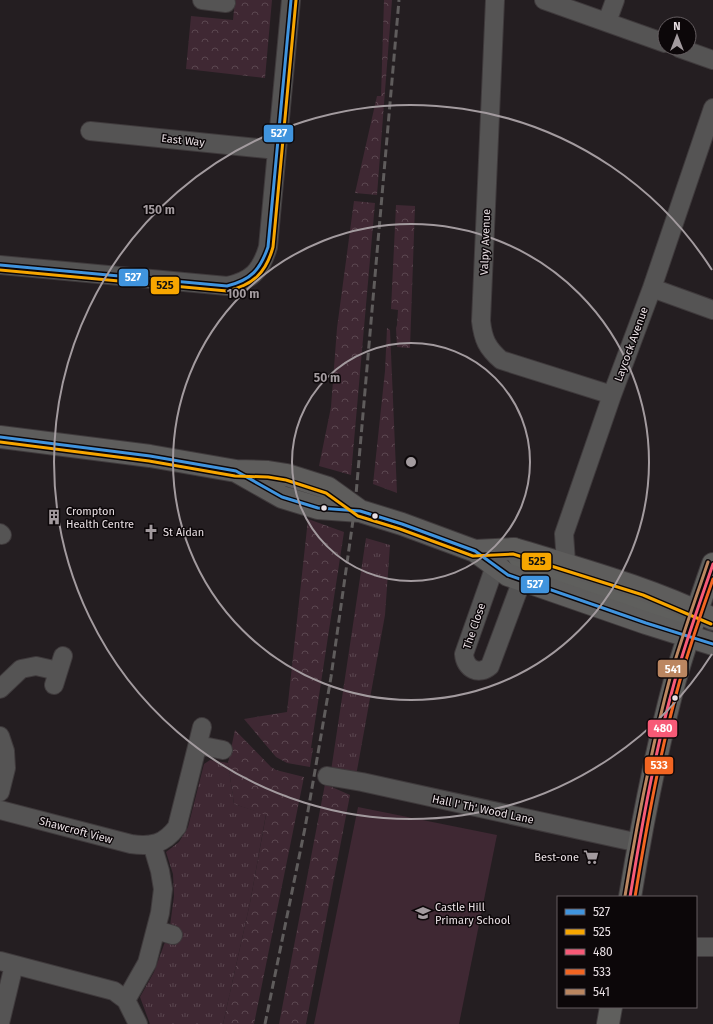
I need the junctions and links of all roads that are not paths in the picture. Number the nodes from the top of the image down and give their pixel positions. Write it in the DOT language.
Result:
graph roads {
  1 [pos="202,0"];
  2 [pos="291,0"];
  3 [pos="495,0"];
  4 [pos="544,0"];
  5 [pos="615,0"];
  6 [pos="226,3"];
  7 [pos="607,22"];
  8 [pos="657,40"];
  9 [pos="697,54"];
  10 [pos="713,60"];
  11 [pos="713,108"];
  12 [pos="90,131"];
  13 [pos="277,150"];
  14 [pos="0,265"];
  15 [pos="652,288"];
  16 [pos="713,310"];
  17 [pos="612,395"];
  18 [pos="0,437"];
  19 [pos="475,551"];
  20 [pos="713,564"];
  21 [pos="495,566"];
  22 [pos="567,573"];
  23 [pos="522,580"];
  24 [pos="705,615"];
  25 [pos="688,636"];
  26 [pos="713,644"];
  27 [pos="58,670"];
  28 [pos="0,689"];
  29 [pos="202,727"];
  30 [pos="0,736"];
  31 [pos="198,745"];
  32 [pos="223,750"];
  33 [pos="327,776"];
  34 [pos="0,792"];
  35 [pos="0,810"];
  36 [pos="639,842"];
  37 [pos="152,844"];
  38 [pos="630,896"];
  39 [pos="156,930"];
  40 [pos="173,935"];
  41 [pos="697,947"];
  42 [pos="713,947"];
  43 [pos="7,963"];
  44 [pos="126,1000"];
  45 [pos="611,1008"];
  46 [pos="0,1023"];
  47 [pos="138,1024"];
  48 [pos="608,1024"];
  1 -- 6 [label="street"];
  2 -- 13 [label="street"];
  3 -- 17 [label="street, Valpy Avenue"];
  4 -- 7 [label="street"];
  5 -- 7 [label="street"];
  7 -- 8 [label="street"];
  9 -- 10 [label="street"];
  11 -- 15 [label="street, Laycock Avenue"];
  12 -- 13 [label="street, East Way"];
  13 -- 14 [label="street"];
  15 -- 16 [label="street"];
  15 -- 17 [label="street, Laycock Avenue"];
  17 -- 22 [label="street, Laycock Avenue"];
  18 -- 19 [label="highway"];
  19 -- 21 [label="highway"];
  19 -- 22 [label="highway"];
  20 -- 24 [label="main road"];
  21 -- 23 [label="highway"];
  21 -- 23 [label="street, The Close"];
  22 -- 24 [label="highway"];
  22 -- 25 [label="main road"];
  23 -- 25 [label="highway"];
  24 -- 25 [label="main road"];
  25 -- 26 [label="highway"];
  25 -- 36 [label="main road"];
  27 -- 28 [label="street"];
  29 -- 31 [label="street, Shawcroft View"];
  30 -- 34 [label="street"];
  31 -- 32 [label="street"];
  31 -- 37 [label="street, Shawcroft View"];
  33 -- 36 [label="street, Hall I' Th' Wood Lane"];
  35 -- 37 [label="street, Shawcroft View"];
  36 -- 38 [label="main road"];
  37 -- 39 [label="street"];
  39 -- 40 [label="street"];
  39 -- 44 [label="street"];
  41 -- 42 [label="street"];
  43 -- 44 [label="street"];
  43 -- 46 [label="street"];
  44 -- 47 [label="street"];
  45 -- 48 [label="main road"];
}
